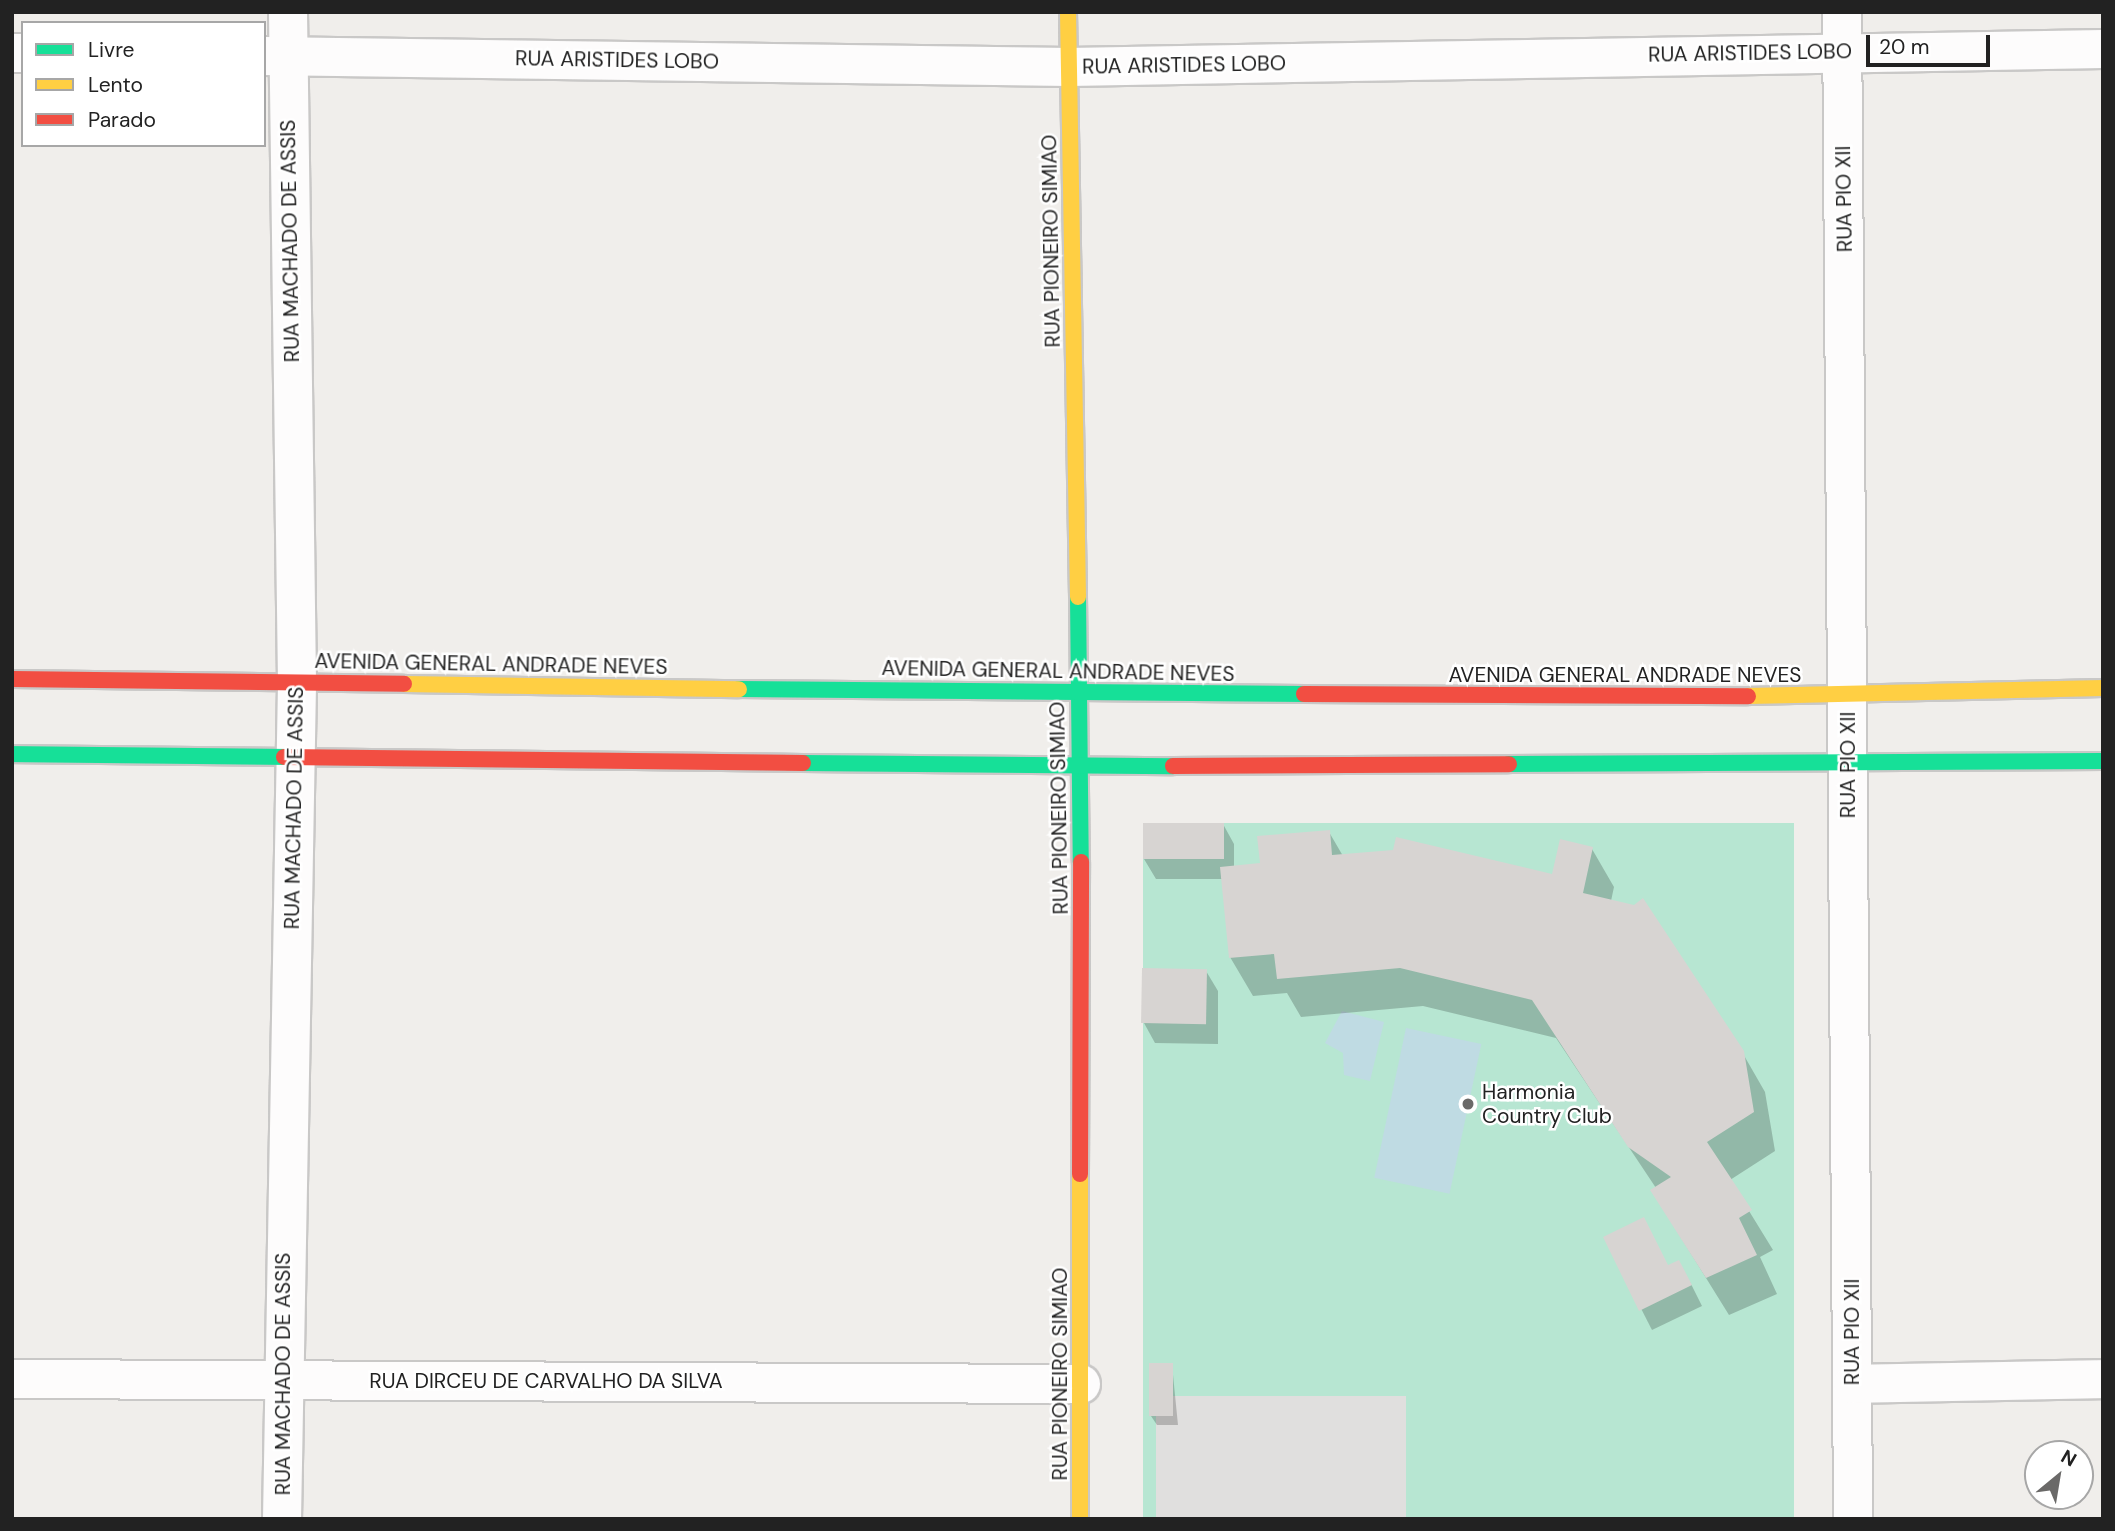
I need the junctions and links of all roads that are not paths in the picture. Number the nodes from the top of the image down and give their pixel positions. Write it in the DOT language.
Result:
graph roads {
  1 [pos="288,12"];
  2 [pos="1068,12"];
  3 [pos="1842,12"];
  4 [pos="2103,49"];
  5 [pos="1842,51"];
  6 [pos="276,56"];
  7 [pos="1069,67"];
  8 [pos="12,679"];
  9 [pos="298,682"];
  10 [pos="2103,688"];
  11 [pos="1078,693"];
  12 [pos="1849,696"];
  13 [pos="12,754"];
  14 [pos="295,757"];
  15 [pos="2103,761"];
  16 [pos="1847,763"];
  17 [pos="1081,766"];
  18 [pos="12,1379"];
  19 [pos="2103,1379"];
  20 [pos="282,1380"];
  21 [pos="1081,1384"];
  22 [pos="1853,1384"];
  23 [pos="282,1519"];
  24 [pos="1080,1519"];
  25 [pos="1853,1519"];
  1 -- 6 [label="street, RUA MACHADO DE ASSIS"];
  2 -- 7 [label="main road, RUA PIONEIRO SIMIAO"];
  3 -- 5 [label="street, RUA PIO XII"];
  4 -- 5 [label="street, RUA ARISTIDES LOBO"];
  5 -- 7 [label="street, RUA ARISTIDES LOBO"];
  5 -- 12 [label="street, RUA PIO XII"];
  6 -- 7 [label="street, RUA ARISTIDES LOBO"];
  6 -- 9 [label="street, RUA MACHADO DE ASSIS"];
  7 -- 11 [label="main road, RUA PIONEIRO SIMIAO"];
  8 -- 9 [label="main road, AVENIDA GENERAL ANDRADE NEVES"];
  9 -- 11 [label="main road, AVENIDA GENERAL ANDRADE NEVES"];
  9 -- 14 [label="street, RUA MACHADO DE ASSIS"];
  10 -- 12 [label="main road, AVENIDA GENERAL ANDRADE NEVES"];
  11 -- 12 [label="main road, AVENIDA GENERAL ANDRADE NEVES"];
  11 -- 17 [label="main road, RUA PIONEIRO SIMIAO"];
  12 -- 16 [label="street, RUA PIO XII"];
  13 -- 14 [label="main road"];
  14 -- 17 [label="main road"];
  14 -- 20 [label="street, RUA MACHADO DE ASSIS"];
  15 -- 16 [label="main road"];
  16 -- 17 [label="main road"];
  16 -- 22 [label="street, RUA PIO XII"];
  17 -- 21 [label="main road, RUA PIONEIRO SIMIAO"];
  18 -- 20 [label="street, RUA DIRCEU DE CARVALHO DA SILVA"];
  19 -- 22 [label="street"];
  20 -- 21 [label="street, RUA DIRCEU DE CARVALHO DA SILVA"];
  20 -- 23 [label="street, RUA MACHADO DE ASSIS"];
  21 -- 24 [label="main road, RUA PIONEIRO SIMIAO"];
  22 -- 25 [label="street, RUA PIO XII"];
}
